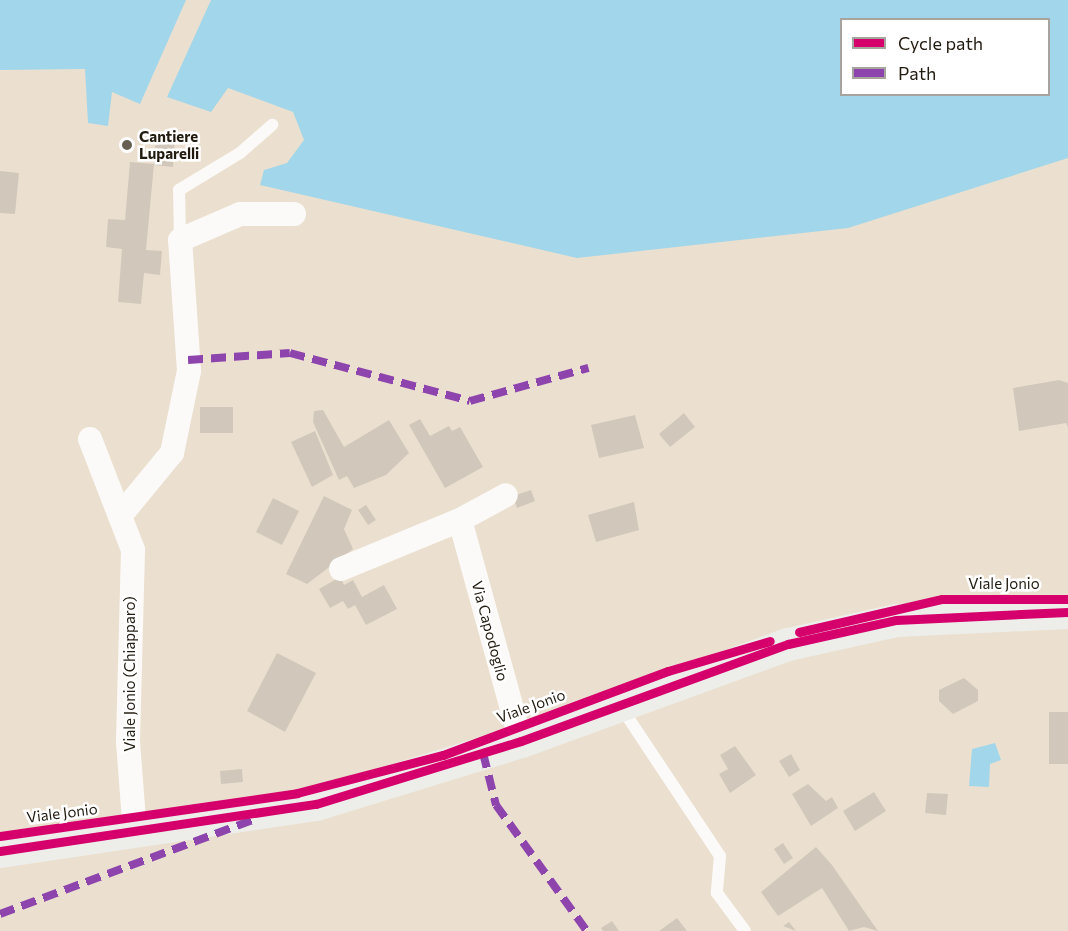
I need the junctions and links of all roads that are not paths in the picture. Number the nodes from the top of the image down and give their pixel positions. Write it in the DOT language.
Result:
graph roads {
  1 [pos="272,125"];
  2 [pos="294,214"];
  3 [pos="180,240"];
  4 [pos="90,439"];
  5 [pos="506,495"];
  6 [pos="120,516"];
  7 [pos="460,520"];
  8 [pos="341,569"];
  9 [pos="1068,612"];
  10 [pos="620,705"];
  11 [pos="520,741"];
  12 [pos="135,834"];
  13 [pos="0,851"];
  14 [pos="745,931"];
  1 -- 3 [label="lane"];
  2 -- 3 [label="street"];
  3 -- 6 [label="street"];
  4 -- 6 [label="street, Viale Jonio (Chiapparo)"];
  5 -- 7 [label="street"];
  6 -- 12 [label="street, Viale Jonio (Chiapparo)"];
  7 -- 8 [label="street"];
  7 -- 11 [label="street, Via Capodoglio"];
  9 -- 10 [label="street, Viale Jonio"];
  10 -- 11 [label="street, Viale Jonio"];
  10 -- 14 [label="lane"];
  11 -- 12 [label="street, Viale Jonio"];
  12 -- 13 [label="street, Viale Jonio"];
}
